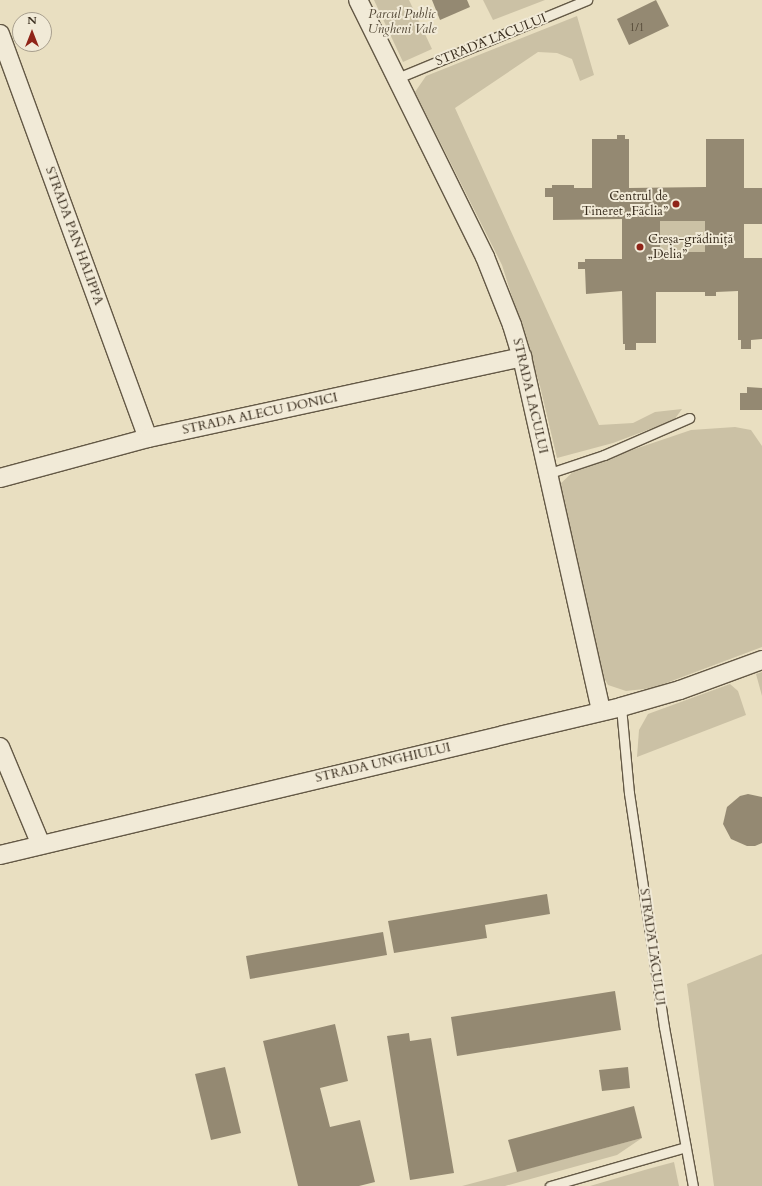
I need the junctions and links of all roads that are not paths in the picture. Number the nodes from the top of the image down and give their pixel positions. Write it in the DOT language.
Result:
graph roads {
  1 [pos="358,0"];
  2 [pos="587,0"];
  3 [pos="0,34"];
  4 [pos="395,78"];
  5 [pos="522,357"];
  6 [pos="689,418"];
  7 [pos="148,438"];
  8 [pos="547,474"];
  9 [pos="0,478"];
  10 [pos="762,660"];
  11 [pos="621,707"];
  12 [pos="601,711"];
  13 [pos="0,747"];
  14 [pos="41,845"];
  15 [pos="0,855"];
  16 [pos="686,1147"];
  17 [pos="550,1186"];
  18 [pos="693,1186"];
  1 -- 4 [label="street, STRADA LACULUI"];
  2 -- 4 [label="lane, STRADA LACULUI"];
  3 -- 7 [label="street, STRADA PAN HALIPPA"];
  4 -- 5 [label="street, STRADA LACULUI"];
  5 -- 7 [label="street, STRADA ALECU DONICI"];
  5 -- 8 [label="street, STRADA LACULUI"];
  6 -- 8 [label="lane"];
  7 -- 9 [label="street, STRADA ALECU DONICI"];
  8 -- 12 [label="street, STRADA LACULUI"];
  10 -- 11 [label="street, STRADA UNGHIULUI"];
  11 -- 12 [label="street, STRADA UNGHIULUI"];
  11 -- 16 [label="lane, STRADA LACULUI"];
  12 -- 14 [label="street, STRADA UNGHIULUI"];
  13 -- 14 [label="street"];
  14 -- 15 [label="street, STRADA UNGHIULUI"];
  16 -- 17 [label="lane"];
  16 -- 18 [label="lane, STRADA LACULUI"];
}
